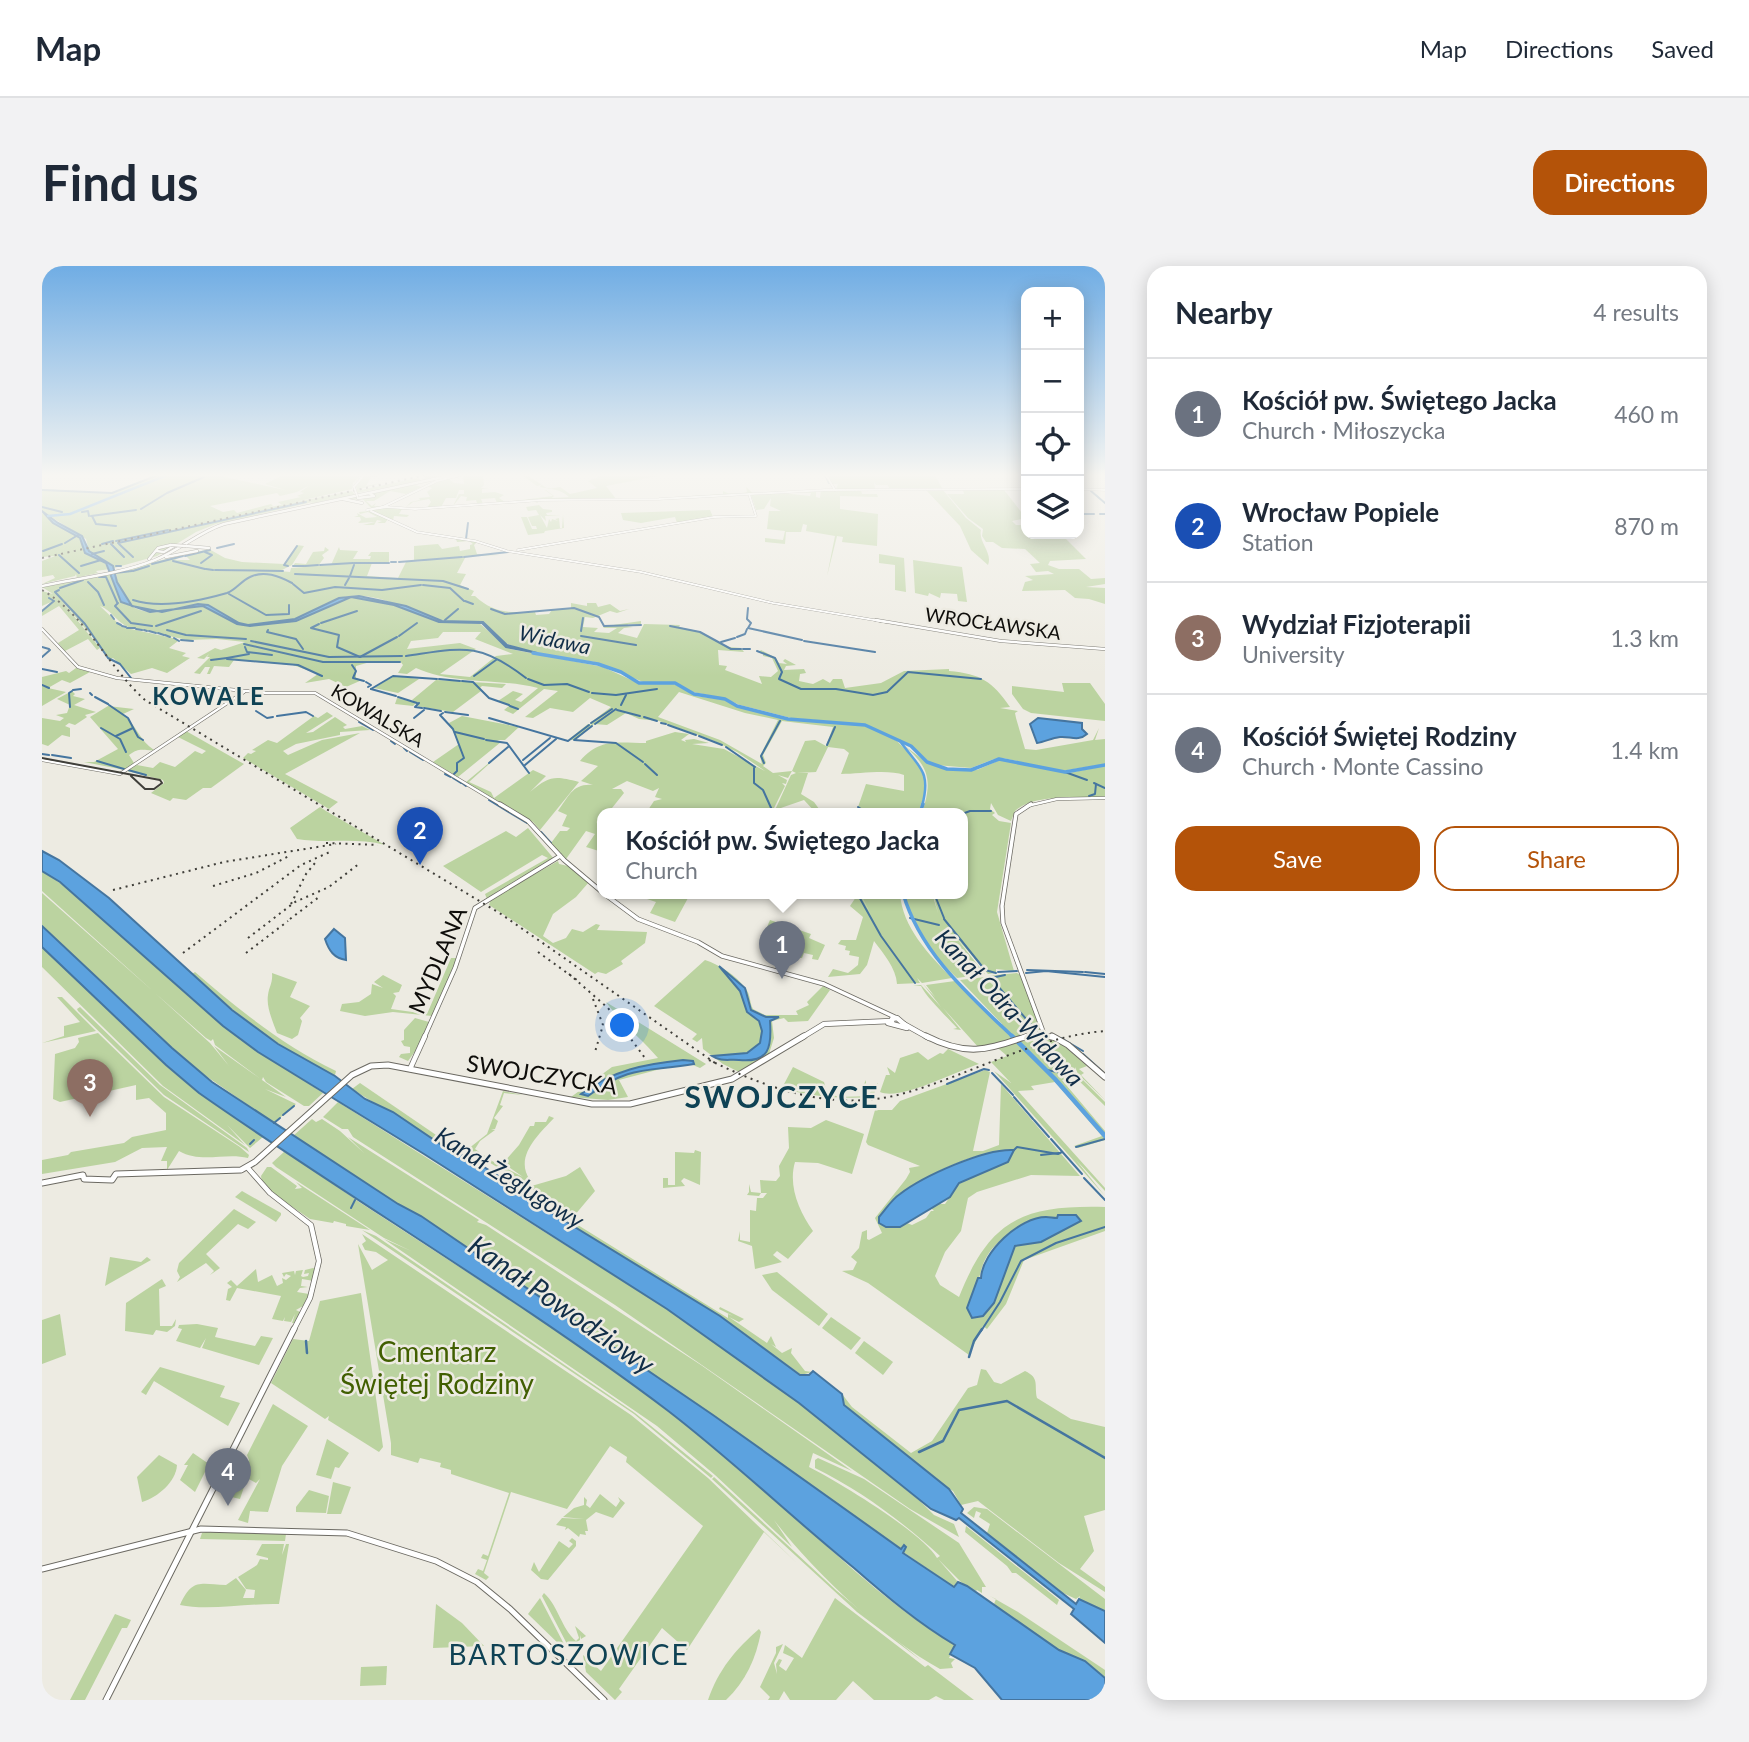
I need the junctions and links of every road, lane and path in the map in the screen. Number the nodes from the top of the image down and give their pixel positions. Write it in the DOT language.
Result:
graph roads {
  1 [pos="181,542"];
  2 [pos="187,542"];
  3 [pos="481,542"];
  4 [pos="569,542"];
  5 [pos="209,548"];
  6 [pos="186,550"];
  7 [pos="156,551"];
  8 [pos="197,551"];
  9 [pos="516,551"];
  10 [pos="155,560"];
  11 [pos="128,566"];
  12 [pos="42,585"];
  13 [pos="42,629"];
  14 [pos="1105,649"];
  15 [pos="245,691"];
  16 [pos="42,760"];
  17 [pos="1105,798"];
  18 [pos="562,858"];
  19 [pos="597,889"];
  20 [pos="610,899"];
  21 [pos="893,1020"];
  22 [pos="1044,1034"];
  23 [pos="410,1069"];
  24 [pos="1105,1077"];
  25 [pos="247,1167"];
  26 [pos="42,1183"];
  27 [pos="192,1531"];
  28 [pos="42,1569"];
  29 [pos="106,1700"];
  30 [pos="604,1700"];
  1 -- 7 [label="main road"];
  1 -- 11 [label="main road"];
  2 -- 10 [label="main road"];
  3 -- 9 [label="street, WROCŁAWSKA"];
  4 -- 9 [label="street"];
  5 -- 6 [label="main road"];
  6 -- 7 [label="main road, bridge"];
  6 -- 8 [label="main road"];
  6 -- 10 [label="main road"];
  7 -- 11 [label="main road"];
  9 -- 14 [label="street, WROCŁAWSKA"];
  10 -- 11 [label="main road"];
  11 -- 12 [label="main road"];
  13 -- 15 [label="street, KOWALSKA"];
  15 -- 16 [label="street"];
  15 -- 18 [label="street, KOWALSKA"];
  17 -- 22 [label="street"];
  18 -- 19 [label="street, KOWALSKA"];
  18 -- 23 [label="street, MYDLANA"];
  20 -- 21 [label="street, KOWALSKA"];
  21 -- 22 [label="main road, SWOJCZYCKA"];
  21 -- 23 [label="main road, SWOJCZYCKA"];
  22 -- 24 [label="main road"];
  23 -- 25 [label="main road, SWOJCZYCKA"];
  25 -- 26 [label="main road"];
  25 -- 27 [label="street"];
  27 -- 28 [label="street"];
  27 -- 29 [label="street"];
  27 -- 30 [label="street"];
}
